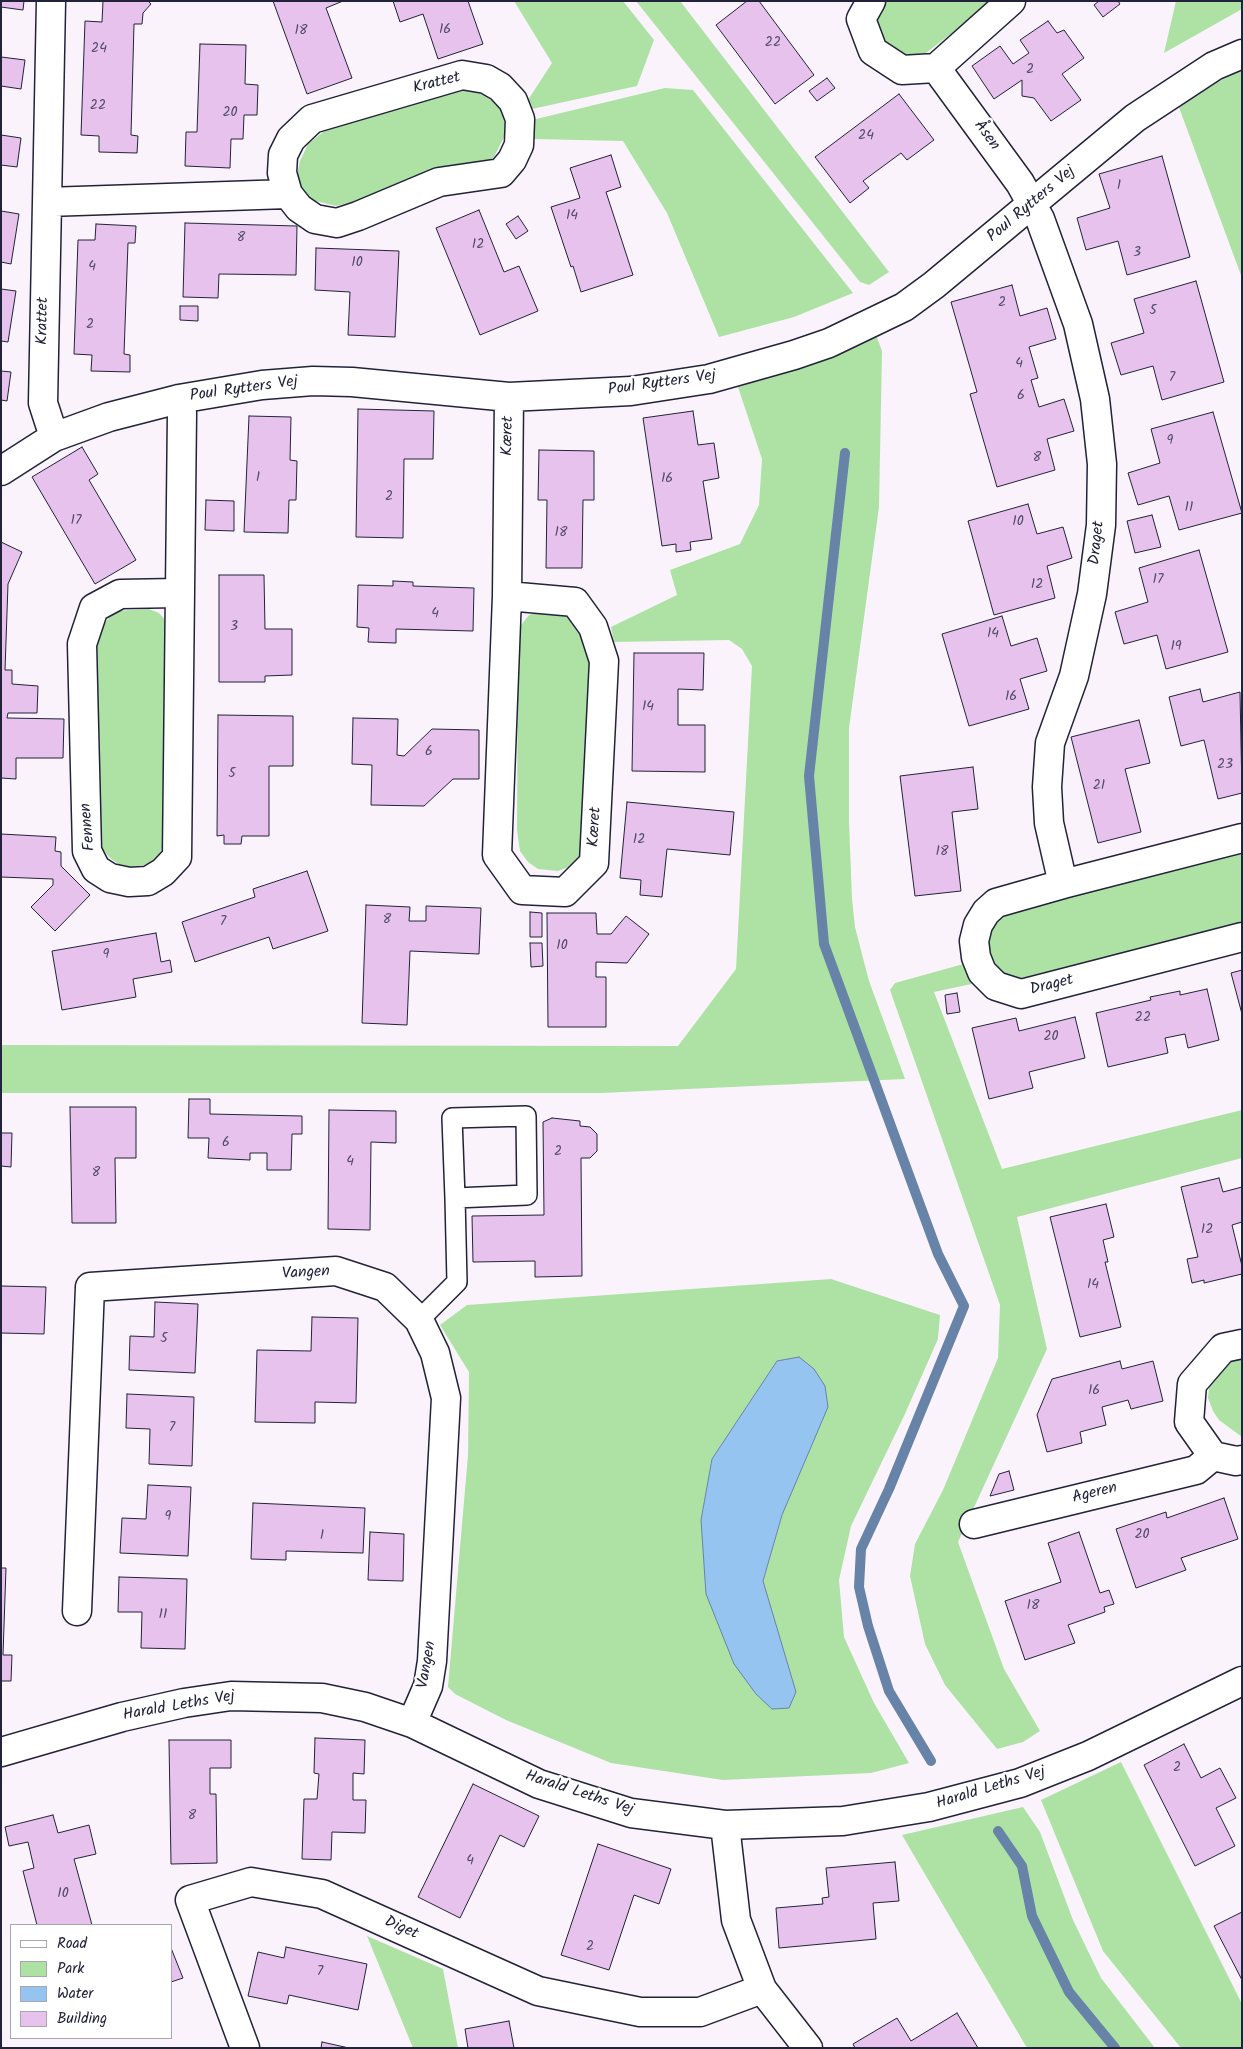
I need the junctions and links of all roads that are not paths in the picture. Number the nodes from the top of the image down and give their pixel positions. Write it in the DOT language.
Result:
graph roads {
  1 [pos="51,1"];
  2 [pos="871,1"];
  3 [pos="1012,1"];
  4 [pos="1242,54"];
  5 [pos="936,68"];
  6 [pos="288,194"];
  7 [pos="47,202"];
  8 [pos="1033,205"];
  9 [pos="509,397"];
  10 [pos="179,399"];
  11 [pos="54,437"];
  12 [pos="1,471"];
  13 [pos="178,593"];
  14 [pos="507,596"];
  15 [pos="1242,838"];
  16 [pos="1063,884"];
  17 [pos="1242,938"];
  18 [pos="455,1198"];
  19 [pos="419,1320"];
  20 [pos="1242,1344"];
  21 [pos="1213,1456"];
  22 [pos="1242,1460"];
  23 [pos="974,1524"];
  24 [pos="77,1612"];
  25 [pos="1242,1681"];
  26 [pos="412,1723"];
  27 [pos="1,1752"];
  28 [pos="725,1824"];
  29 [pos="762,1989"];
  30 [pos="245,2048"];
  31 [pos="808,2048"];
  1 -- 7 [label="street, Krattet"];
  2 -- 5 [label="street"];
  3 -- 5 [label="street"];
  4 -- 8 [label="street, Poul Rytters Vej"];
  5 -- 8 [label="street, Åsen"];
  6 -- 6 [label="street, Krattet"];
  6 -- 7 [label="street"];
  7 -- 11 [label="street, Krattet"];
  8 -- 9 [label="street, Poul Rytters Vej"];
  8 -- 16 [label="street, Draget"];
  9 -- 10 [label="street, Poul Rytters Vej"];
  9 -- 14 [label="street, Kæret"];
  10 -- 11 [label="street, Poul Rytters Vej"];
  10 -- 13 [label="street, Fennen"];
  11 -- 12 [label="street, Poul Rytters Vej"];
  13 -- 13 [label="street, Fennen"];
  14 -- 14 [label="street, Kæret"];
  15 -- 16 [label="street, Draget"];
  16 -- 17 [label="street, Draget"];
  18 -- 18 [label="lane"];
  18 -- 19 [label="lane"];
  19 -- 24 [label="street, Vangen"];
  19 -- 26 [label="street, Vangen"];
  20 -- 21 [label="street"];
  21 -- 22 [label="street"];
  21 -- 23 [label="street, Ageren"];
  25 -- 28 [label="street, Harald Leths Vej"];
  26 -- 27 [label="street, Harald Leths Vej"];
  26 -- 28 [label="street, Harald Leths Vej"];
  28 -- 29 [label="street"];
  29 -- 30 [label="street, Diget"];
  29 -- 31 [label="street"];
}
